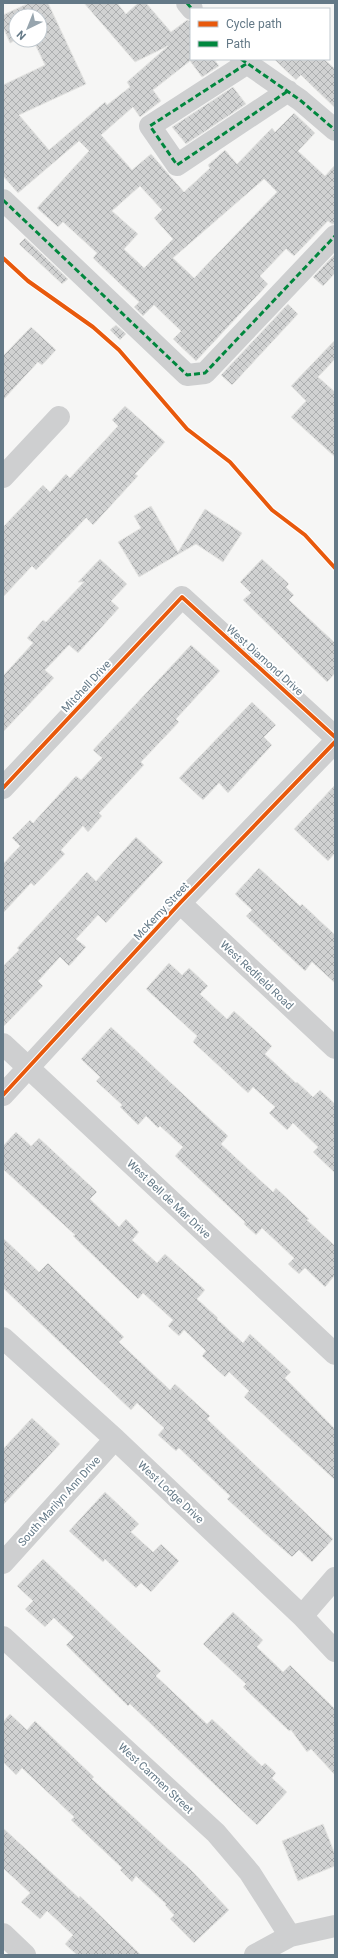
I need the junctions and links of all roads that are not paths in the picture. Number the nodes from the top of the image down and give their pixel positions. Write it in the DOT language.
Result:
graph roads {
  1 [pos="243,61"];
  2 [pos="288,91"];
  3 [pos="335,130"];
  4 [pos="3,200"];
  5 [pos="335,236"];
  6 [pos="59,417"];
  7 [pos="3,477"];
  8 [pos="182,596"];
  9 [pos="335,737"];
  10 [pos="335,742"];
  11 [pos="3,788"];
  12 [pos="180,903"];
  13 [pos="3,1044"];
  14 [pos="335,1048"];
  15 [pos="29,1068"];
  16 [pos="3,1095"];
  17 [pos="3,1338"];
  18 [pos="335,1354"];
  19 [pos="115,1439"];
  20 [pos="3,1563"];
  21 [pos="335,1578"];
  22 [pos="302,1616"];
  23 [pos="3,1637"];
  24 [pos="335,1651"];
  25 [pos="335,1926"];
  26 [pos="3,1934"];
  27 [pos="290,1936"];
  28 [pos="26,1955"];
  29 [pos="255,1955"];
  1 -- 2 [label="street"];
  1 -- 2 [label="street"];
  2 -- 3 [label="street"];
  4 -- 5 [label="street"];
  6 -- 7 [label="street"];
  8 -- 9 [label="street, West Diamond Drive"];
  8 -- 11 [label="street, Mitchell Drive"];
  10 -- 12 [label="street, McKemy Street"];
  12 -- 14 [label="street, West Redfield Road"];
  12 -- 15 [label="street, McKemy Street"];
  13 -- 15 [label="street, West Bell de Mar Drive"];
  15 -- 16 [label="street, McKemy Street"];
  15 -- 18 [label="street, West Bell de Mar Drive"];
  17 -- 19 [label="street, West Lodge Drive"];
  19 -- 20 [label="street, South Marilyn Ann Drive"];
  19 -- 22 [label="street, West Lodge Drive"];
  21 -- 22 [label="street"];
  22 -- 24 [label="street, West Lodge Drive"];
  23 -- 27 [label="street, West Carmen Street"];
  25 -- 27 [label="street"];
  26 -- 28 [label="street"];
  27 -- 29 [label="street"];
}
